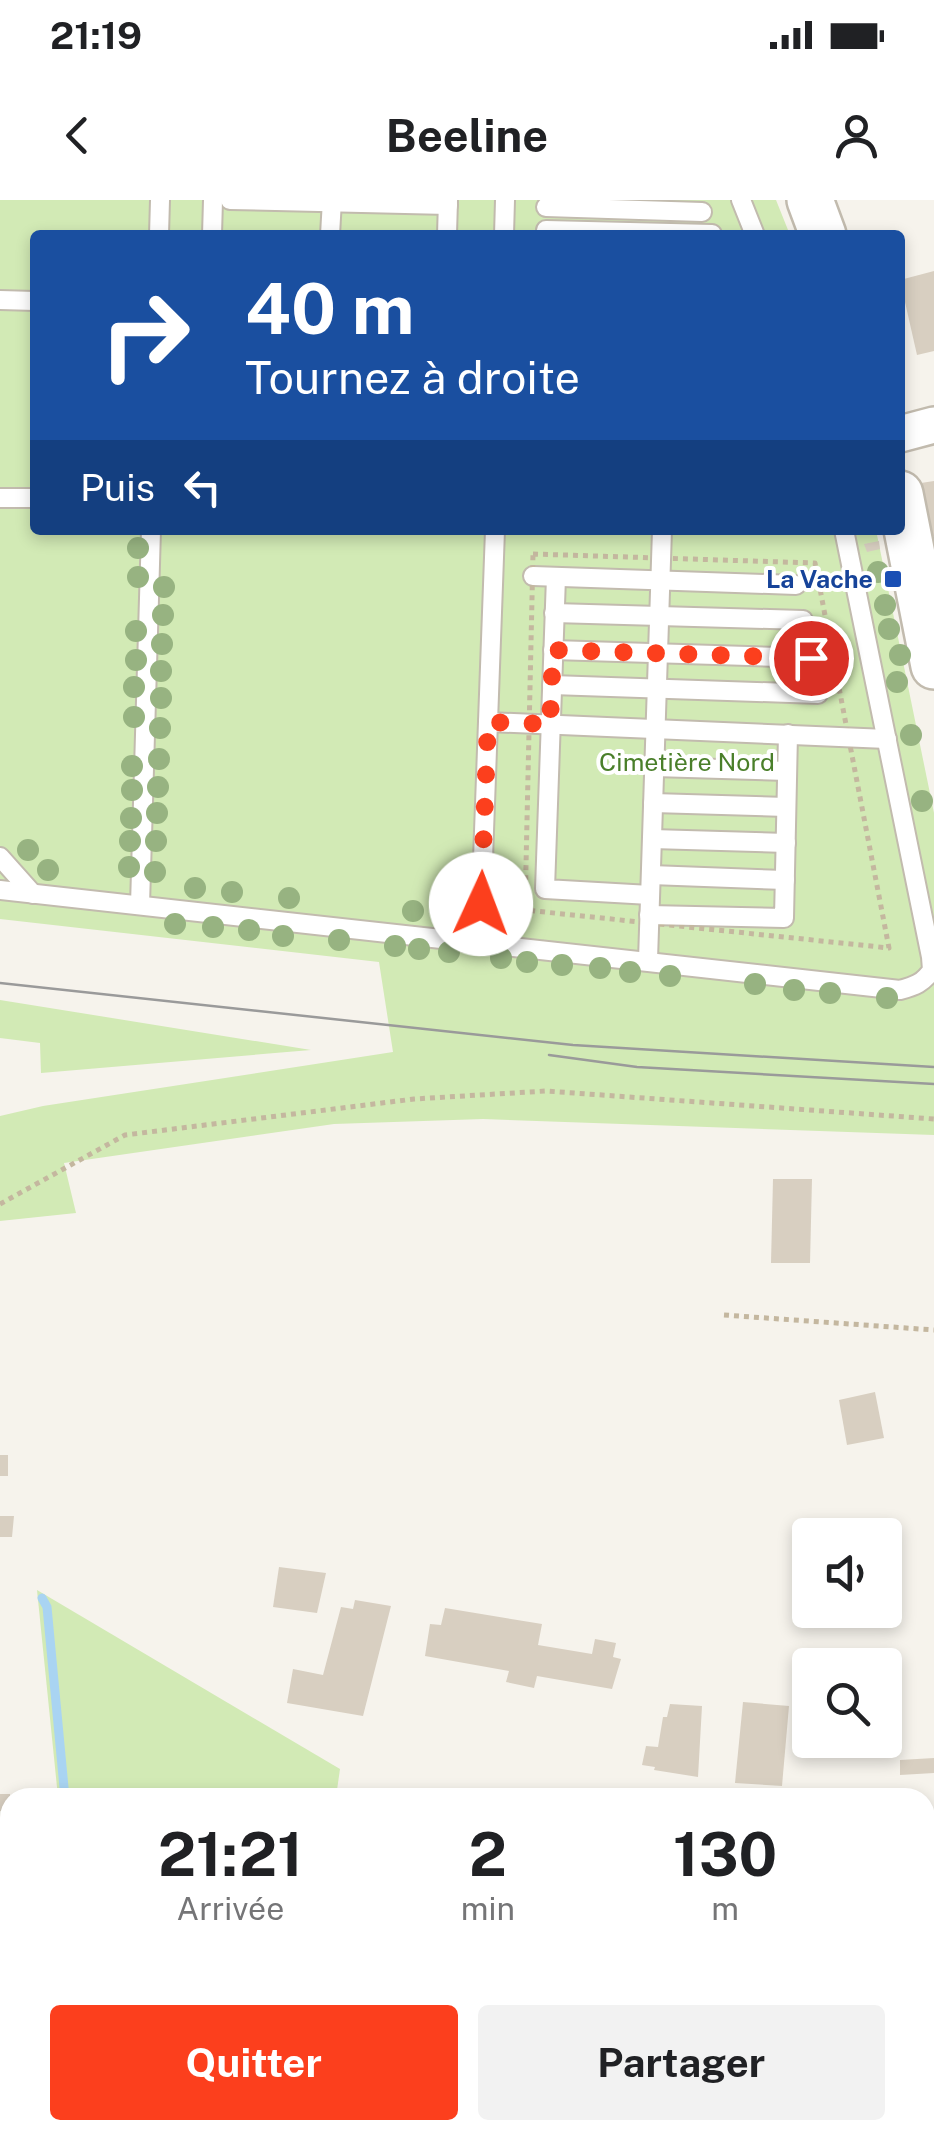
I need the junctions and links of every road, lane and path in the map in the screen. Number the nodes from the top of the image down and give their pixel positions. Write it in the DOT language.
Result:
graph roads {
  1 [pos="160,200"];
  2 [pos="213,200"];
  3 [pos="230,200"];
  4 [pos="505,200"];
  5 [pos="741,200"];
  6 [pos="810,200"];
  7 [pos="332,201"];
  8 [pos="448,203"];
  9 [pos="666,206"];
  10 [pos="546,207"];
  11 [pos="702,212"];
  12 [pos="159,230"];
  13 [pos="212,230"];
  14 [pos="330,230"];
  15 [pos="448,230"];
  16 [pos="504,230"];
  17 [pos="752,230"];
  18 [pos="821,230"];
  19 [pos="0,300"];
  20 [pos="30,301"];
  21 [pos="934,424"];
  22 [pos="905,433"];
  23 [pos="0,498"];
  24 [pos="30,498"];
  25 [pos="905,519"];
  26 [pos="151,535"];
  27 [pos="494,535"];
  28 [pos="662,535"];
  29 [pos="845,535"];
  30 [pos="533,576"];
  31 [pos="556,577"];
  32 [pos="662,580"];
  33 [pos="796,585"];
  34 [pos="554,613"];
  35 [pos="660,616"];
  36 [pos="803,620"];
  37 [pos="553,650"];
  38 [pos="659,653"];
  39 [pos="811,658"];
  40 [pos="934,666"];
  41 [pos="552,685"];
  42 [pos="658,689"];
  43 [pos="818,694"];
  44 [pos="488,722"];
  45 [pos="550,724"];
  46 [pos="656,728"];
  47 [pos="788,734"];
  48 [pos="887,740"];
  49 [pos="654,767"];
  50 [pos="787,772"];
  51 [pos="653,803"];
  52 [pos="786,807"];
  53 [pos="652,839"];
  54 [pos="786,843"];
  55 [pos="0,857"];
  56 [pos="650,875"];
  57 [pos="785,880"];
  58 [pos="0,890"];
  59 [pos="32,894"];
  60 [pos="650,895"];
  61 [pos="140,906"];
  62 [pos="649,915"];
  63 [pos="480,941"];
  64 [pos="648,960"];
  65 [pos="934,1119"];
  66 [pos="0,1204"];
  67 [pos="724,1315"];
  68 [pos="934,1330"];
  1 -- 12 [label="lane"];
  2 -- 13 [label="lane"];
  3 -- 7 [label="lane"];
  4 -- 16 [label="lane"];
  5 -- 17 [label="lane"];
  6 -- 18 [label="street"];
  7 -- 8 [label="lane"];
  7 -- 14 [label="lane"];
  8 -- 15 [label="lane"];
  9 -- 10 [label="lane"];
  9 -- 11 [label="lane"];
  19 -- 20 [label="lane"];
  21 -- 22 [label="street"];
  23 -- 24 [label="lane"];
  25 -- 40 [label="street"];
  26 -- 61 [label="lane"];
  27 -- 44 [label="lane"];
  28 -- 32 [label="lane"];
  29 -- 48 [label="lane"];
  30 -- 31 [label="lane"];
  31 -- 32 [label="lane"];
  31 -- 34 [label="lane"];
  32 -- 33 [label="lane"];
  32 -- 35 [label="lane"];
  34 -- 35 [label="lane"];
  34 -- 37 [label="lane"];
  35 -- 36 [label="lane"];
  35 -- 38 [label="lane"];
  37 -- 38 [label="lane"];
  37 -- 41 [label="lane"];
  38 -- 39 [label="lane"];
  38 -- 42 [label="lane"];
  41 -- 42 [label="lane"];
  41 -- 45 [label="lane"];
  42 -- 43 [label="lane"];
  42 -- 46 [label="lane"];
  44 -- 45 [label="lane"];
  44 -- 63 [label="lane"];
  45 -- 46 [label="lane"];
  45 -- 60 [label="lane"];
  46 -- 47 [label="lane"];
  46 -- 49 [label="lane"];
  47 -- 48 [label="lane"];
  47 -- 50 [label="lane"];
  48 -- 64 [label="lane"];
  49 -- 50 [label="lane"];
  49 -- 51 [label="lane"];
  50 -- 52 [label="lane"];
  51 -- 52 [label="lane"];
  51 -- 53 [label="lane"];
  52 -- 54 [label="lane"];
  53 -- 54 [label="lane"];
  53 -- 56 [label="lane"];
  54 -- 57 [label="lane"];
  55 -- 59 [label="lane"];
  56 -- 57 [label="lane"];
  56 -- 60 [label="lane"];
  57 -- 62 [label="lane"];
  58 -- 59 [label="lane"];
  59 -- 61 [label="lane"];
  60 -- 62 [label="lane"];
  61 -- 63 [label="lane"];
  62 -- 64 [label="lane"];
  63 -- 64 [label="lane"];
  65 -- 66 [label="path"];
  67 -- 68 [label="path"];
}
